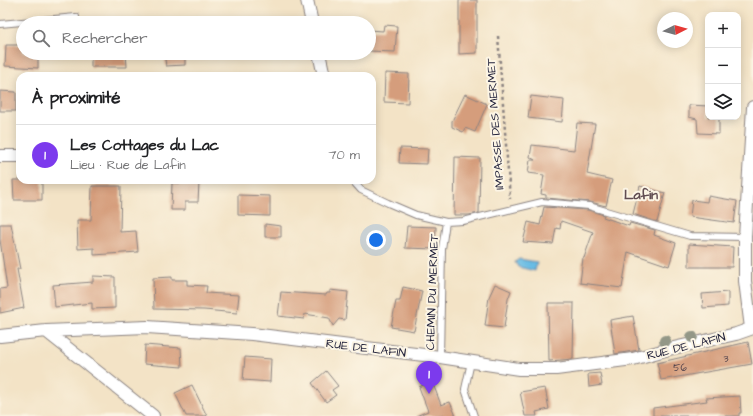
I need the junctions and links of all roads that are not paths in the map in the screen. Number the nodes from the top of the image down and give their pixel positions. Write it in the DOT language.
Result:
graph roads {
  1 [pos="307,0"];
  2 [pos="310,16"];
  3 [pos="16,23"];
  4 [pos="0,24"];
  5 [pos="321,60"];
  6 [pos="323,72"];
  7 [pos="753,107"];
  8 [pos="0,156"];
  9 [pos="16,156"];
  10 [pos="356,184"];
  11 [pos="446,222"];
  12 [pos="745,237"];
  13 [pos="752,328"];
  14 [pos="46,331"];
  15 [pos="0,336"];
  16 [pos="440,357"];
  17 [pos="471,362"];
  18 [pos="153,416"];
  19 [pos="474,416"];
  1 -- 2 [label="street"];
  3 -- 4 [label="lane"];
  5 -- 6 [label="street"];
  7 -- 12 [label="street"];
  8 -- 9 [label="street"];
  10 -- 11 [label="lane"];
  11 -- 12 [label="lane, CHEMIN DU MERMET"];
  11 -- 16 [label="lane, CHEMIN DU MERMET"];
  12 -- 13 [label="street"];
  13 -- 17 [label="street, RUE DE LAFIN"];
  14 -- 15 [label="street, RUE DE LAFIN"];
  14 -- 16 [label="street, RUE DE LAFIN"];
  14 -- 18 [label="street"];
  16 -- 17 [label="street, RUE DE LAFIN"];
  17 -- 19 [label="lane"];
}
